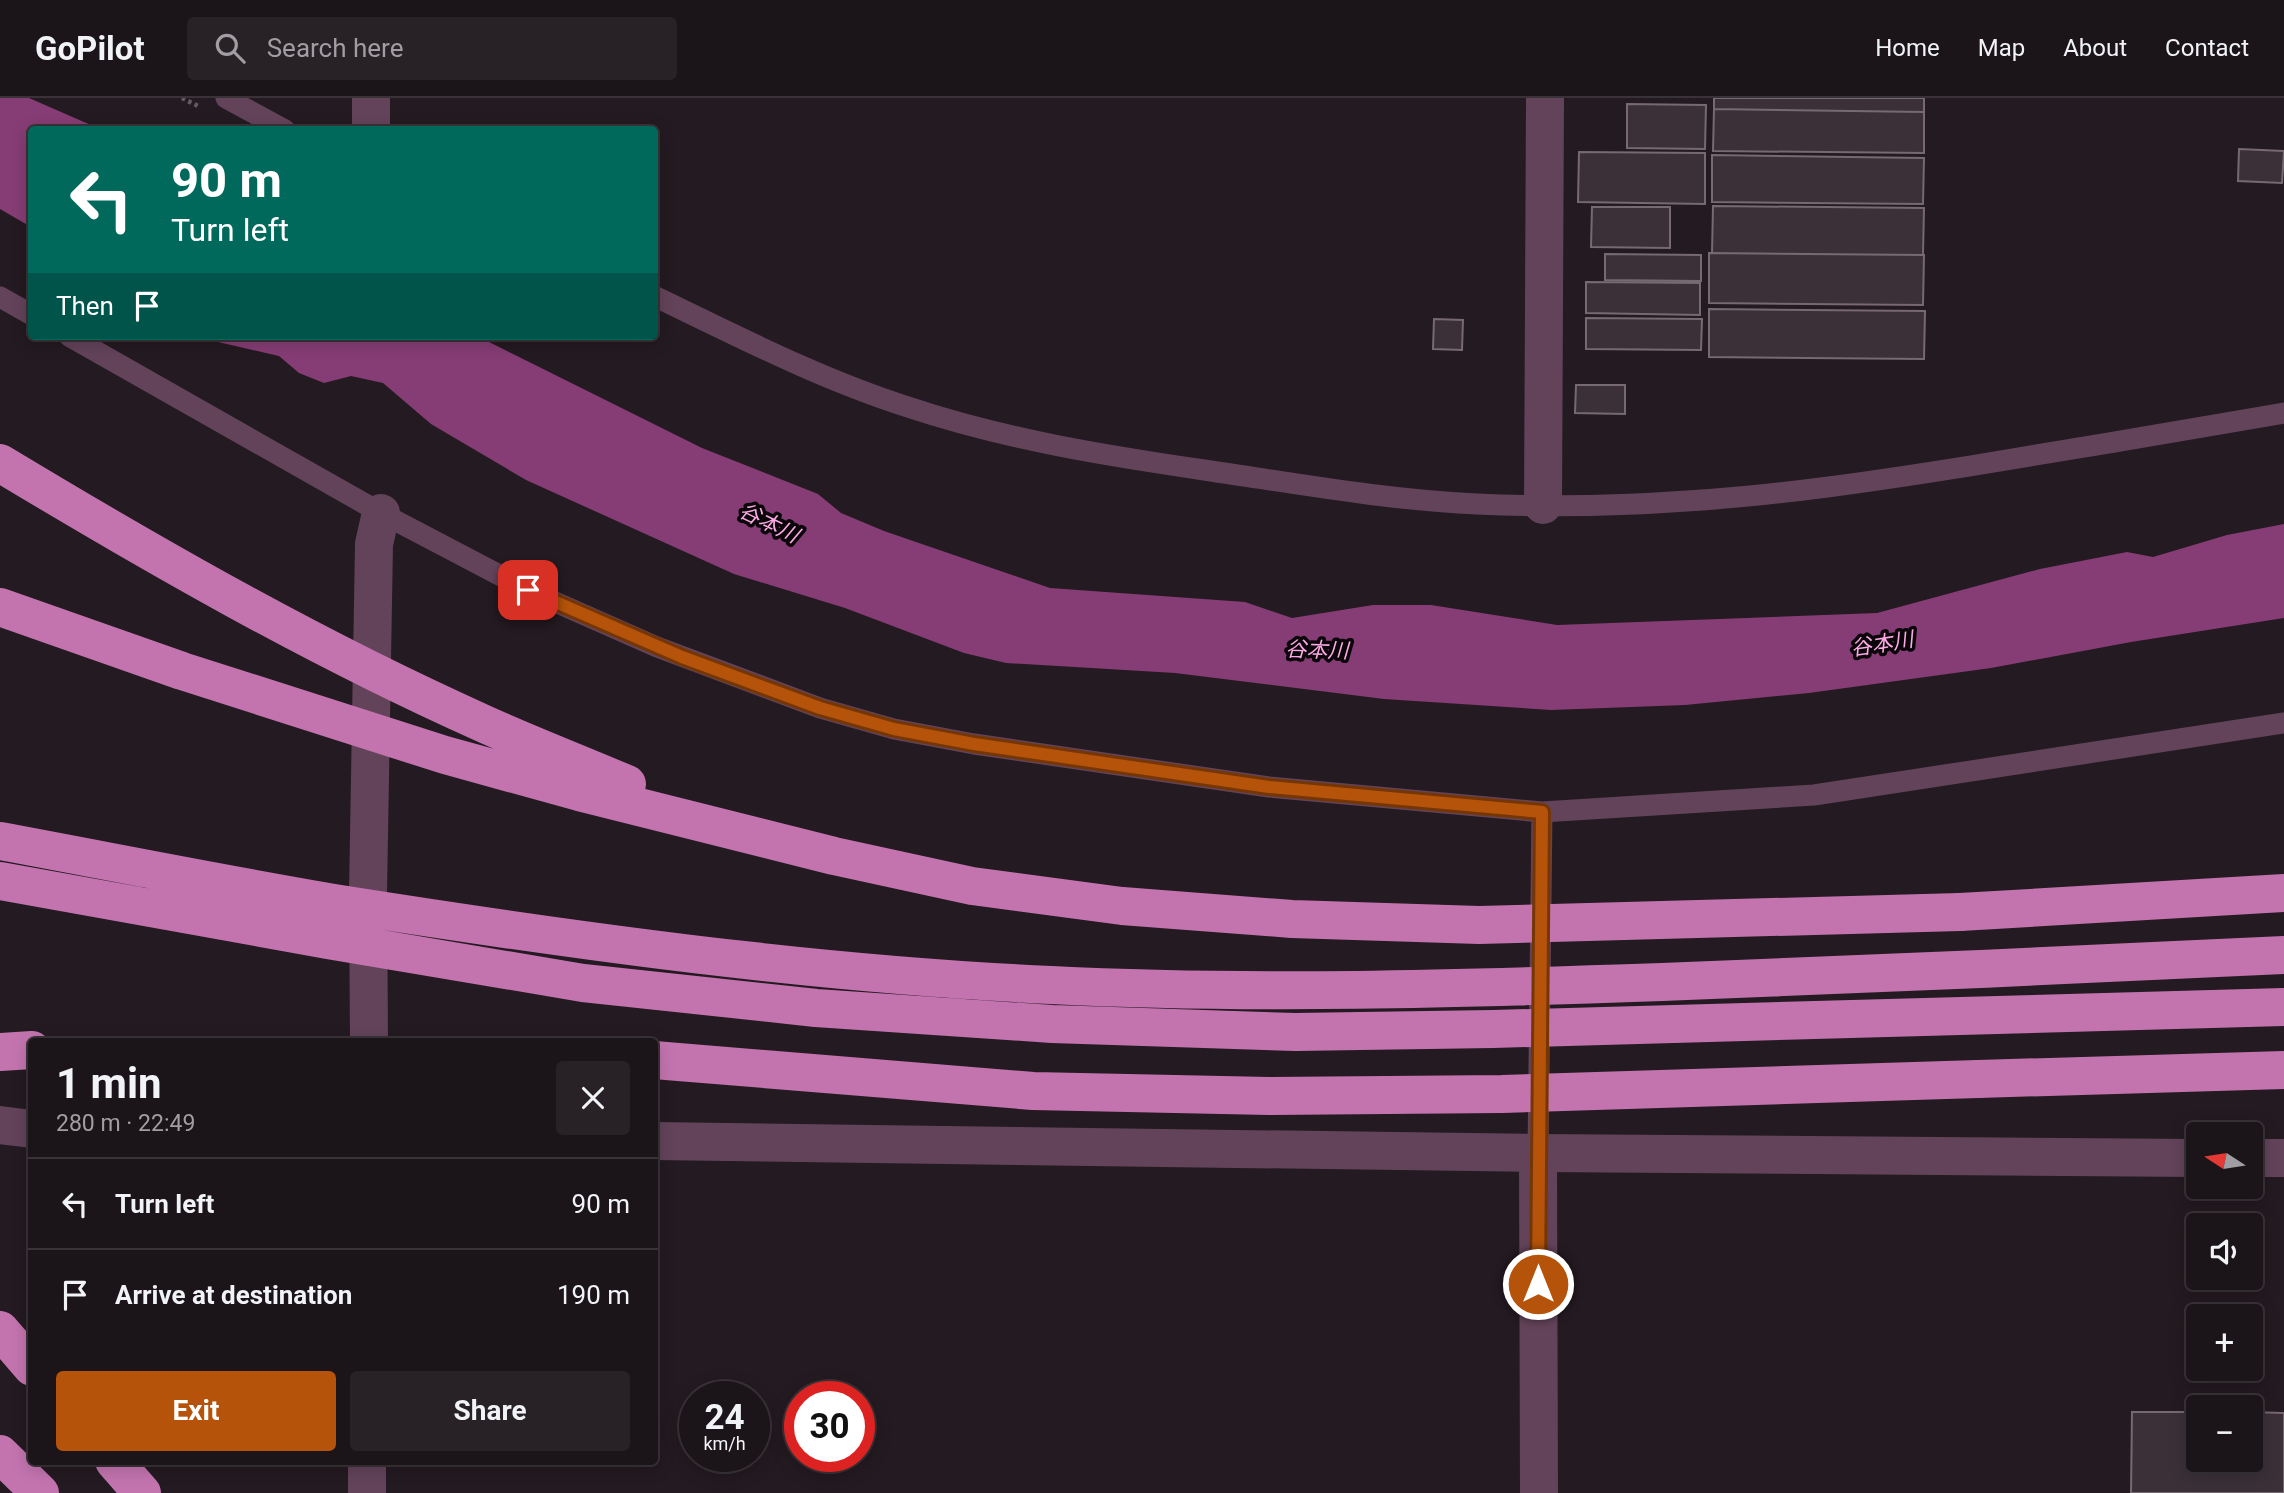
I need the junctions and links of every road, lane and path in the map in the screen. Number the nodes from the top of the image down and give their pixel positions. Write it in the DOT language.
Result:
graph roads {
  1 [pos="226,98"];
  2 [pos="371,98"];
  3 [pos="1545,98"];
  4 [pos="278,126"];
  5 [pos="371,126"];
  6 [pos="0,297"];
  7 [pos="658,298"];
  8 [pos="28,313"];
  9 [pos="76,340"];
  10 [pos="2284,413"];
  11 [pos="0,463"];
  12 [pos="1543,505"];
  13 [pos="382,513"];
  14 [pos="0,607"];
  15 [pos="2284,723"];
  16 [pos="1542,812"];
  17 [pos="0,841"];
  18 [pos="834,856"];
  19 [pos="0,881"];
  20 [pos="2284,894"];
  21 [pos="2284,955"];
  22 [pos="2284,1007"];
  23 [pos="369,1038"];
  24 [pos="28,1050"];
  25 [pos="0,1052"];
  26 [pos="658,1060"];
  27 [pos="2284,1070"];
  28 [pos="0,1125"];
  29 [pos="28,1128"];
  30 [pos="658,1141"];
  31 [pos="1538,1153"];
  32 [pos="2186,1158"];
  33 [pos="2263,1158"];
  34 [pos="2284,1158"];
  35 [pos="0,1331"];
  36 [pos="28,1362"];
  37 [pos="0,1454"];
  38 [pos="118,1465"];
  39 [pos="367,1465"];
  40 [pos="40,1493"];
  41 [pos="142,1493"];
  42 [pos="367,1493"];
  43 [pos="1539,1493"];
  1 -- 4 [label="lane"];
  2 -- 5 [label="street"];
  3 -- 12 [label="street"];
  6 -- 8 [label="lane"];
  7 -- 12 [label="lane"];
  9 -- 13 [label="lane"];
  10 -- 12 [label="lane"];
  11 -- 18 [label="highway, bridge"];
  13 -- 16 [label="lane"];
  13 -- 23 [label="street"];
  14 -- 18 [label="highway, bridge"];
  15 -- 16 [label="lane"];
  16 -- 31 [label="lane"];
  17 -- 21 [label="highway, bridge"];
  18 -- 20 [label="highway, bridge"];
  19 -- 22 [label="highway, bridge"];
  24 -- 25 [label="highway"];
  26 -- 27 [label="highway, bridge"];
  28 -- 29 [label="street"];
  30 -- 31 [label="street"];
  31 -- 32 [label="street"];
  31 -- 43 [label="street"];
  33 -- 34 [label="street"];
  35 -- 36 [label="highway"];
  37 -- 40 [label="highway"];
  38 -- 41 [label="highway"];
  39 -- 42 [label="street"];
}
